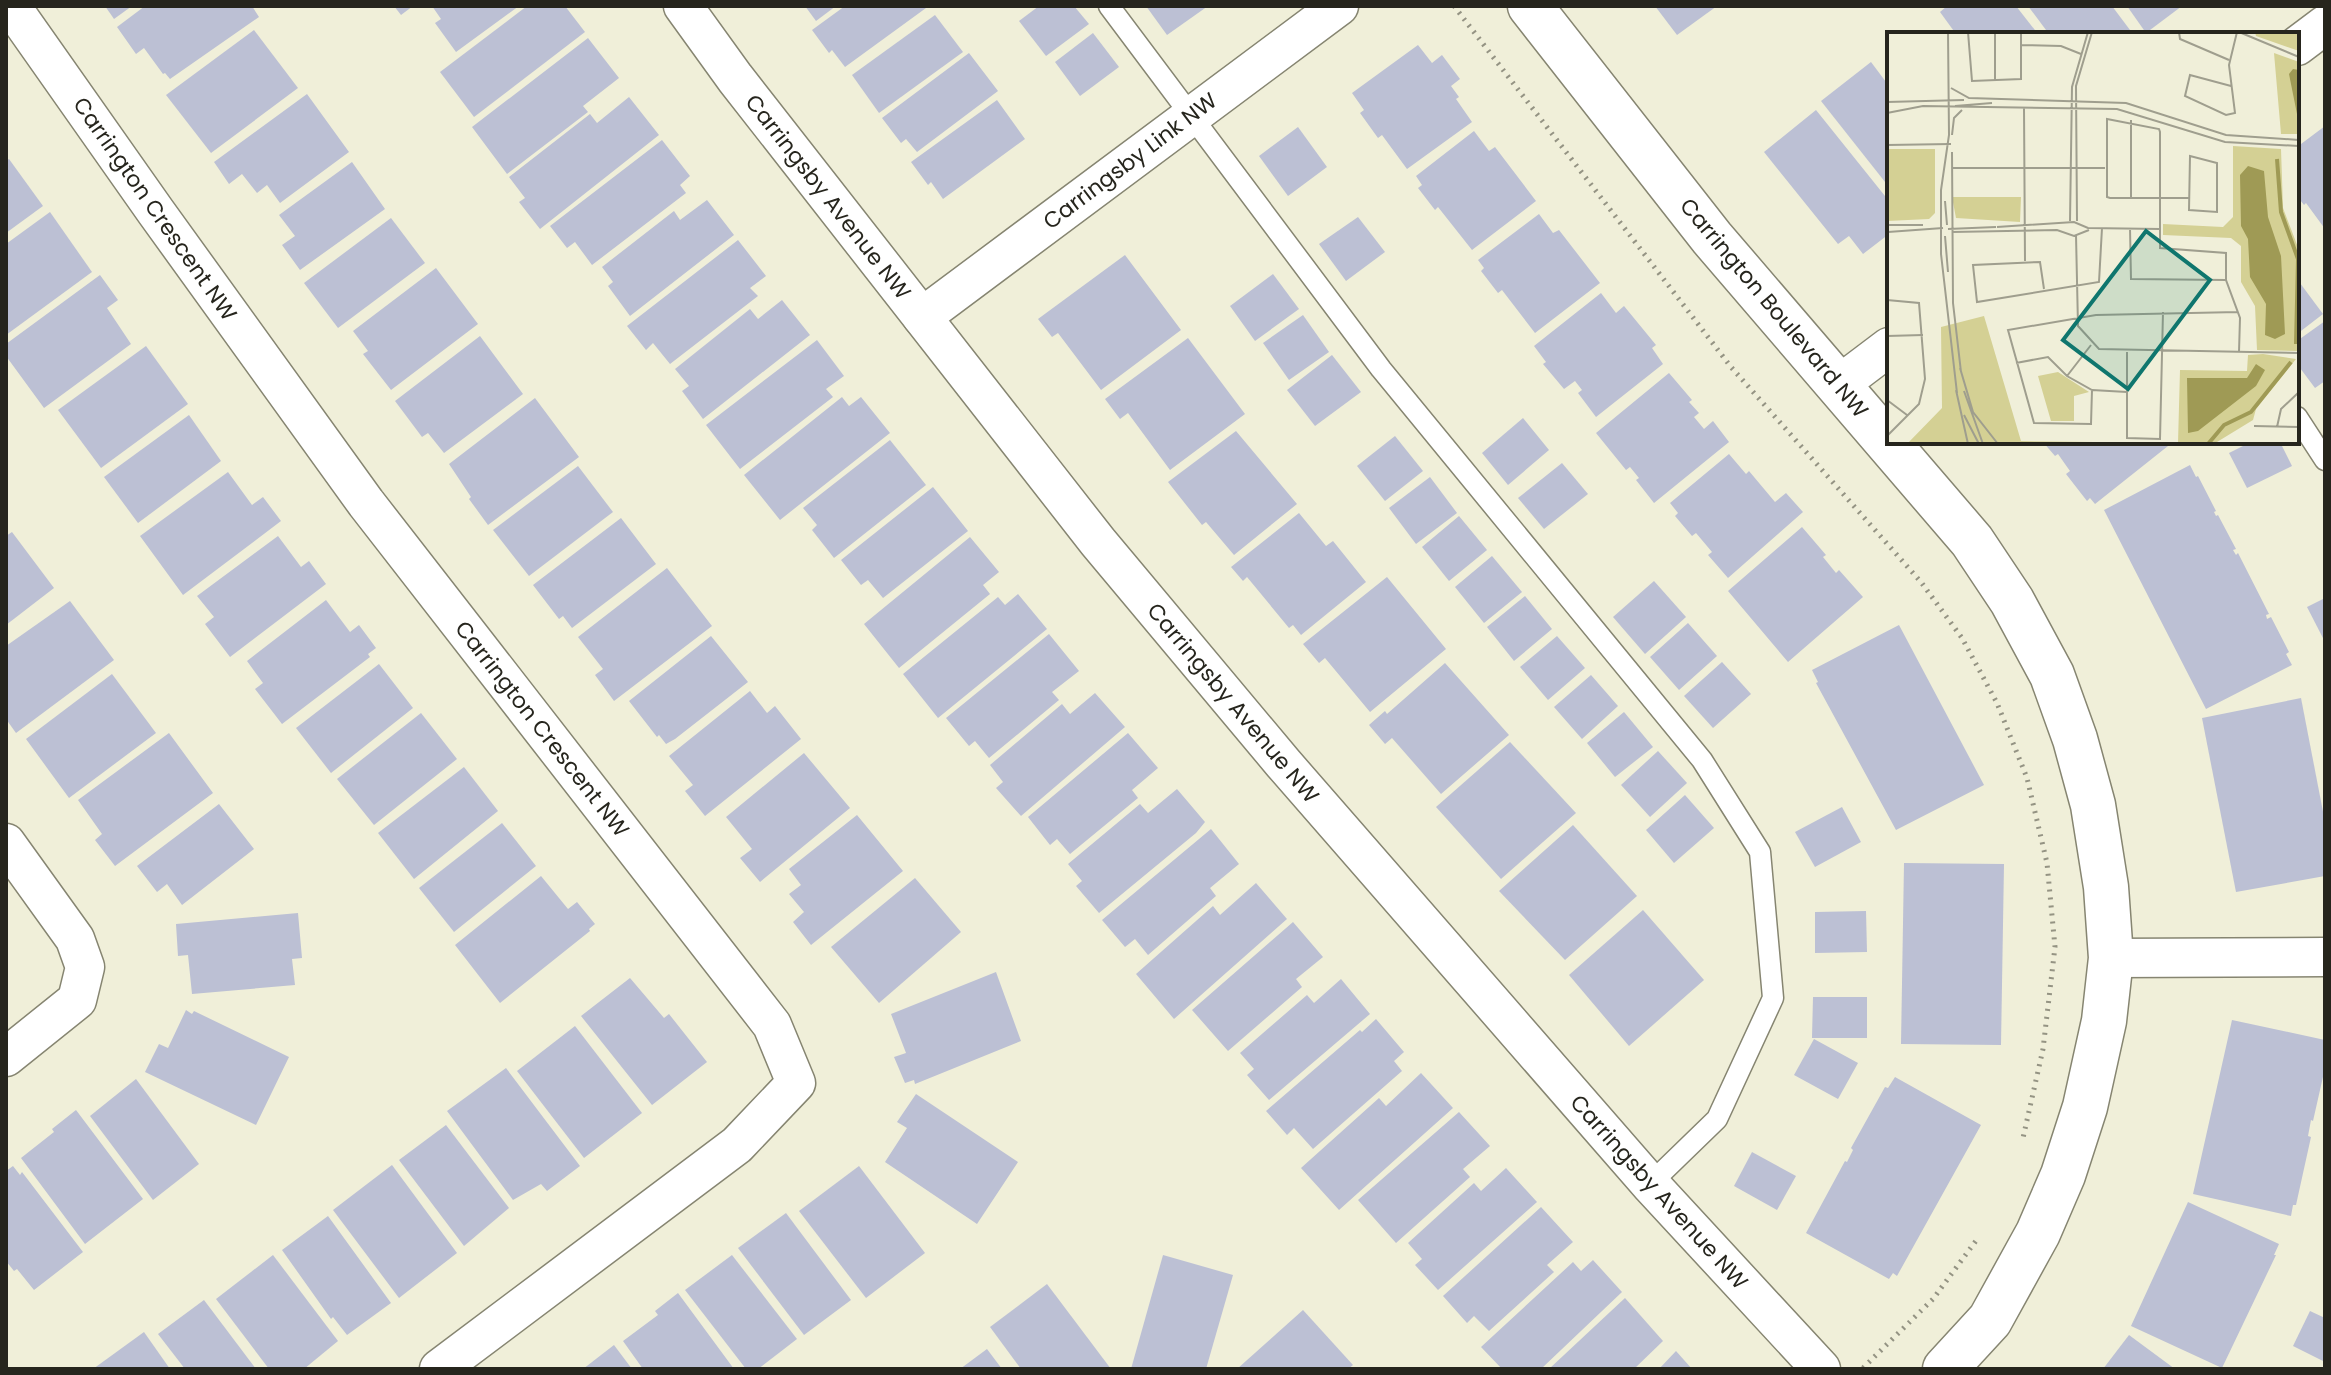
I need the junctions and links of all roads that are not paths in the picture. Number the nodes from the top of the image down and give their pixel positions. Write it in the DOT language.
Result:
graph roads {
  1 [pos="11,6"];
  2 [pos="683,6"];
  3 [pos="1109,6"];
  4 [pos="1339,6"];
  5 [pos="1530,6"];
  6 [pos="2325,25"];
  7 [pos="2299,44"];
  8 [pos="1191,116"];
  9 [pos="922,317"];
  10 [pos="1887,349"];
  11 [pos="1840,384"];
  12 [pos="2299,420"];
  13 [pos="1887,440"];
  14 [pos="1890,444"];
  15 [pos="2325,460"];
  16 [pos="6,843"];
  17 [pos="2325,957"];
  18 [pos="2111,958"];
  19 [pos="6,1057"];
  20 [pos="1650,1184"];
  21 [pos="439,1369"];
  22 [pos="1821,1369"];
  23 [pos="1945,1369"];
  1 -- 21 [label="street, Carrington Crescent NW"];
  2 -- 9 [label="street, Carringsby Avenue NW"];
  3 -- 8 [label="lane"];
  4 -- 8 [label="street, Carringsby Link NW"];
  5 -- 11 [label="street, Carrington Boulevard NW"];
  6 -- 7 [label="street"];
  8 -- 9 [label="street, Carringsby Link NW"];
  8 -- 20 [label="lane"];
  9 -- 20 [label="street, Carringsby Avenue NW"];
  10 -- 11 [label="street"];
  11 -- 13 [label="street, Carrington Boulevard NW"];
  12 -- 15 [label="lane"];
  14 -- 18 [label="street, Carrington Boulevard NW"];
  16 -- 19 [label="street"];
  17 -- 18 [label="street"];
  18 -- 23 [label="street, Carrington Boulevard NW"];
  20 -- 22 [label="street, Carringsby Avenue NW"];
}
